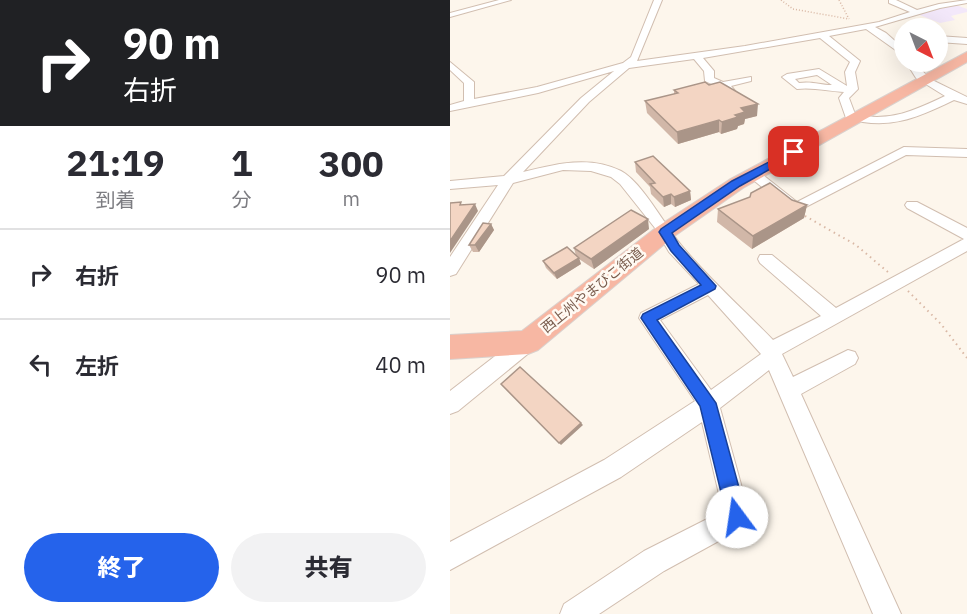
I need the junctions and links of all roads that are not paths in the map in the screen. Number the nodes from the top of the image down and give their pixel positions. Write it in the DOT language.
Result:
graph roads {
  1 [pos="507,0"];
  2 [pos="658,0"];
  3 [pos="967,1"];
  4 [pos="892,2"];
  5 [pos="951,2"];
  6 [pos="967,7"];
  7 [pos="917,13"];
  8 [pos="450,15"];
  9 [pos="866,26"];
  10 [pos="821,34"];
  11 [pos="948,40"];
  12 [pos="889,41"];
  13 [pos="894,41"];
  14 [pos="967,41"];
  15 [pos="894,45"];
  16 [pos="697,56"];
  17 [pos="967,56"];
  18 [pos="450,65"];
  19 [pos="627,66"];
  20 [pos="916,72"];
  21 [pos="747,79"];
  22 [pos="924,79"];
  23 [pos="722,85"];
  24 [pos="967,92"];
  25 [pos="953,96"];
  26 [pos="967,101"];
  27 [pos="469,103"];
  28 [pos="745,104"];
  29 [pos="450,108"];
  30 [pos="855,118"];
  31 [pos="967,153"];
  32 [pos="753,174"];
  33 [pos="508,180"];
  34 [pos="450,185"];
  35 [pos="912,205"];
  36 [pos="665,232"];
  37 [pos="967,235"];
  38 [pos="967,244"];
  39 [pos="766,259"];
  40 [pos="450,270"];
  41 [pos="710,286"];
  42 [pos="834,317"];
  43 [pos="528,342"];
  44 [pos="450,347"];
  45 [pos="772,354"];
  46 [pos="848,358"];
  47 [pos="789,390"];
  48 [pos="708,403"];
  49 [pos="450,404"];
  50 [pos="450,558"];
  51 [pos="574,614"];
  52 [pos="887,614"];
  1 -- 8 [label="street"];
  2 -- 19 [label="street"];
  3 -- 5 [label="street"];
  4 -- 7 [label="street"];
  5 -- 6 [label="street"];
  5 -- 7 [label="street"];
  7 -- 9 [label="street"];
  9 -- 10 [label="street"];
  9 -- 12 [label="street"];
  10 -- 16 [label="street"];
  10 -- 30 [label="street"];
  11 -- 14 [label="street"];
  12 -- 13 [label="street"];
  12 -- 15 [label="street"];
  16 -- 19 [label="street"];
  16 -- 23 [label="street"];
  17 -- 22 [label="highway, 西上州やまびこ街道"];
  18 -- 27 [label="street"];
  19 -- 27 [label="street"];
  19 -- 33 [label="street"];
  20 -- 22 [label="street"];
  21 -- 23 [label="street"];
  22 -- 25 [label="street"];
  22 -- 30 [label="highway, 西上州やまびこ街道"];
  23 -- 28 [label="street"];
  24 -- 25 [label="street"];
  25 -- 26 [label="street"];
  25 -- 30 [label="street"];
  27 -- 29 [label="street"];
  30 -- 32 [label="highway, 西上州やまびこ街道"];
  31 -- 32 [label="street"];
  32 -- 36 [label="highway, 西上州やまびこ街道"];
  33 -- 34 [label="street"];
  33 -- 36 [label="street"];
  33 -- 40 [label="street"];
  35 -- 37 [label="street"];
  36 -- 41 [label="street"];
  36 -- 43 [label="highway, 西上州やまびこ街道"];
  38 -- 42 [label="street"];
  39 -- 42 [label="street"];
  41 -- 45 [label="street"];
  41 -- 48 [label="street"];
  42 -- 45 [label="street"];
  43 -- 44 [label="highway"];
  43 -- 49 [label="street"];
  45 -- 47 [label="street"];
  45 -- 48 [label="street"];
  46 -- 47 [label="street"];
  47 -- 52 [label="street"];
  48 -- 50 [label="street"];
  48 -- 51 [label="street"];
}
